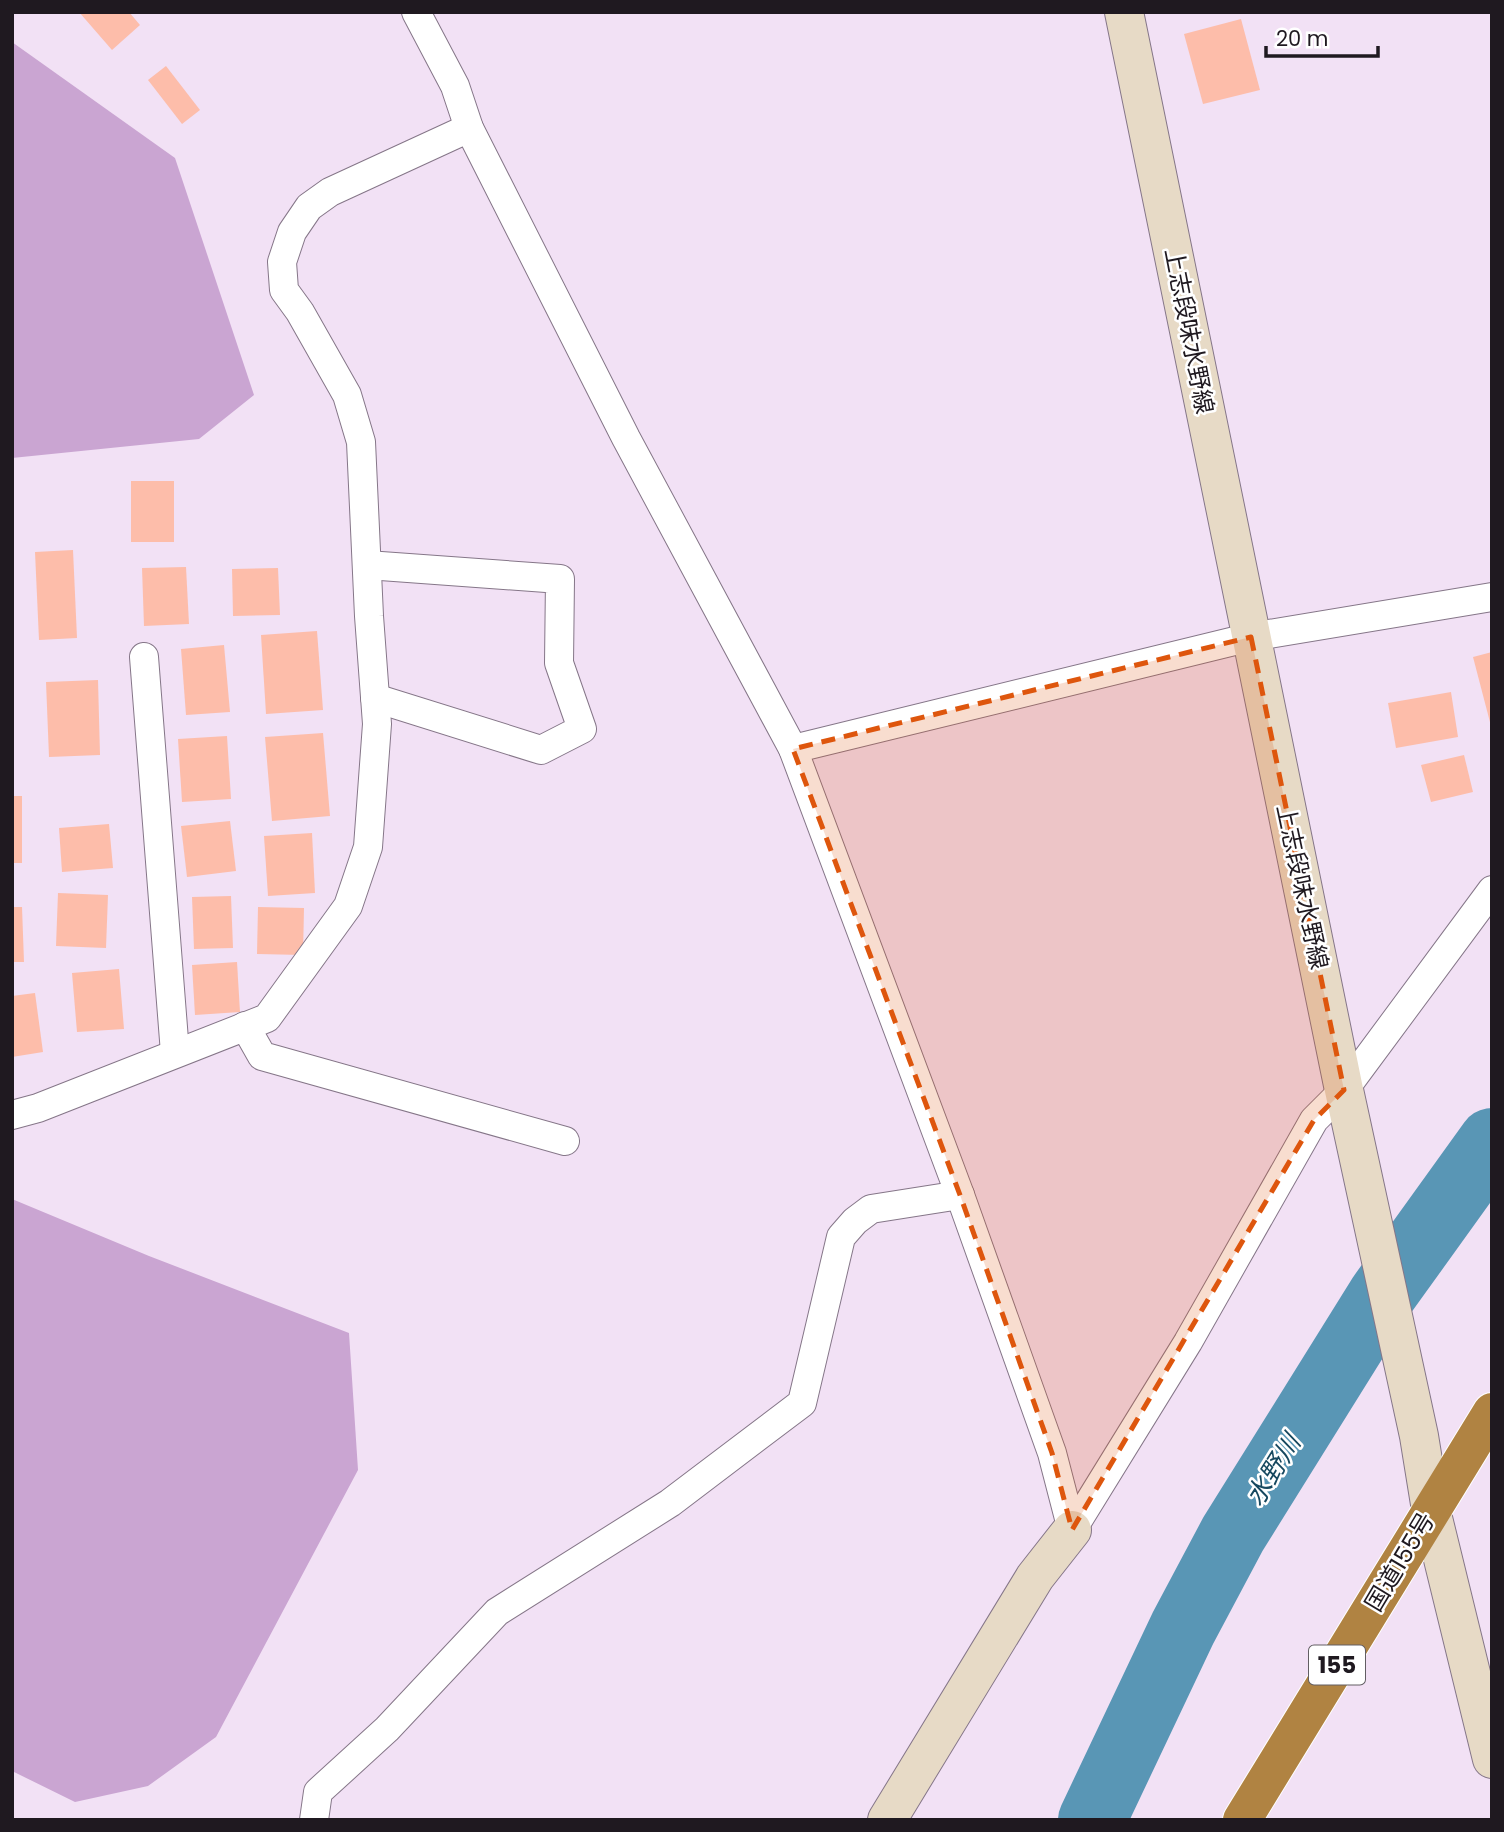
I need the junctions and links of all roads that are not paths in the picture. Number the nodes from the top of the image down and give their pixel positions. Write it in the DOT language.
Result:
graph roads {
  1 [pos="416,12"];
  2 [pos="1124,12"];
  3 [pos="469,128"];
  4 [pos="367,565"];
  5 [pos="1492,597"];
  6 [pos="1251,637"];
  7 [pos="144,657"];
  8 [pos="375,698"];
  9 [pos="793,749"];
  10 [pos="1492,890"];
  11 [pos="245,1026"];
  12 [pos="175,1053"];
  13 [pos="1344,1090"];
  14 [pos="12,1115"];
  15 [pos="565,1141"];
  16 [pos="960,1195"];
  17 [pos="1492,1412"];
  18 [pos="1431,1510"];
  19 [pos="1072,1530"];
  20 [pos="1492,1759"];
  21 [pos="314,1820"];
  22 [pos="887,1820"];
  23 [pos="1242,1820"];
  1 -- 3 [label="street"];
  2 -- 6 [label="street, 上志段味水野線"];
  3 -- 4 [label="street"];
  3 -- 9 [label="street"];
  4 -- 8 [label="street"];
  4 -- 8 [label="street"];
  5 -- 6 [label="street"];
  6 -- 9 [label="street"];
  6 -- 13 [label="street, 上志段味水野線"];
  7 -- 12 [label="street"];
  8 -- 11 [label="street"];
  9 -- 16 [label="street"];
  10 -- 13 [label="street"];
  11 -- 12 [label="street"];
  11 -- 15 [label="street"];
  12 -- 14 [label="street"];
  13 -- 18 [label="street, 上志段味水野線"];
  13 -- 19 [label="street"];
  16 -- 19 [label="street"];
  16 -- 21 [label="street"];
  17 -- 18 [label="highway, 国道155号 / 155"];
  18 -- 20 [label="street, 上志段味水野線"];
  18 -- 23 [label="highway, 国道155号 / 155"];
  19 -- 22 [label="street"];
}
